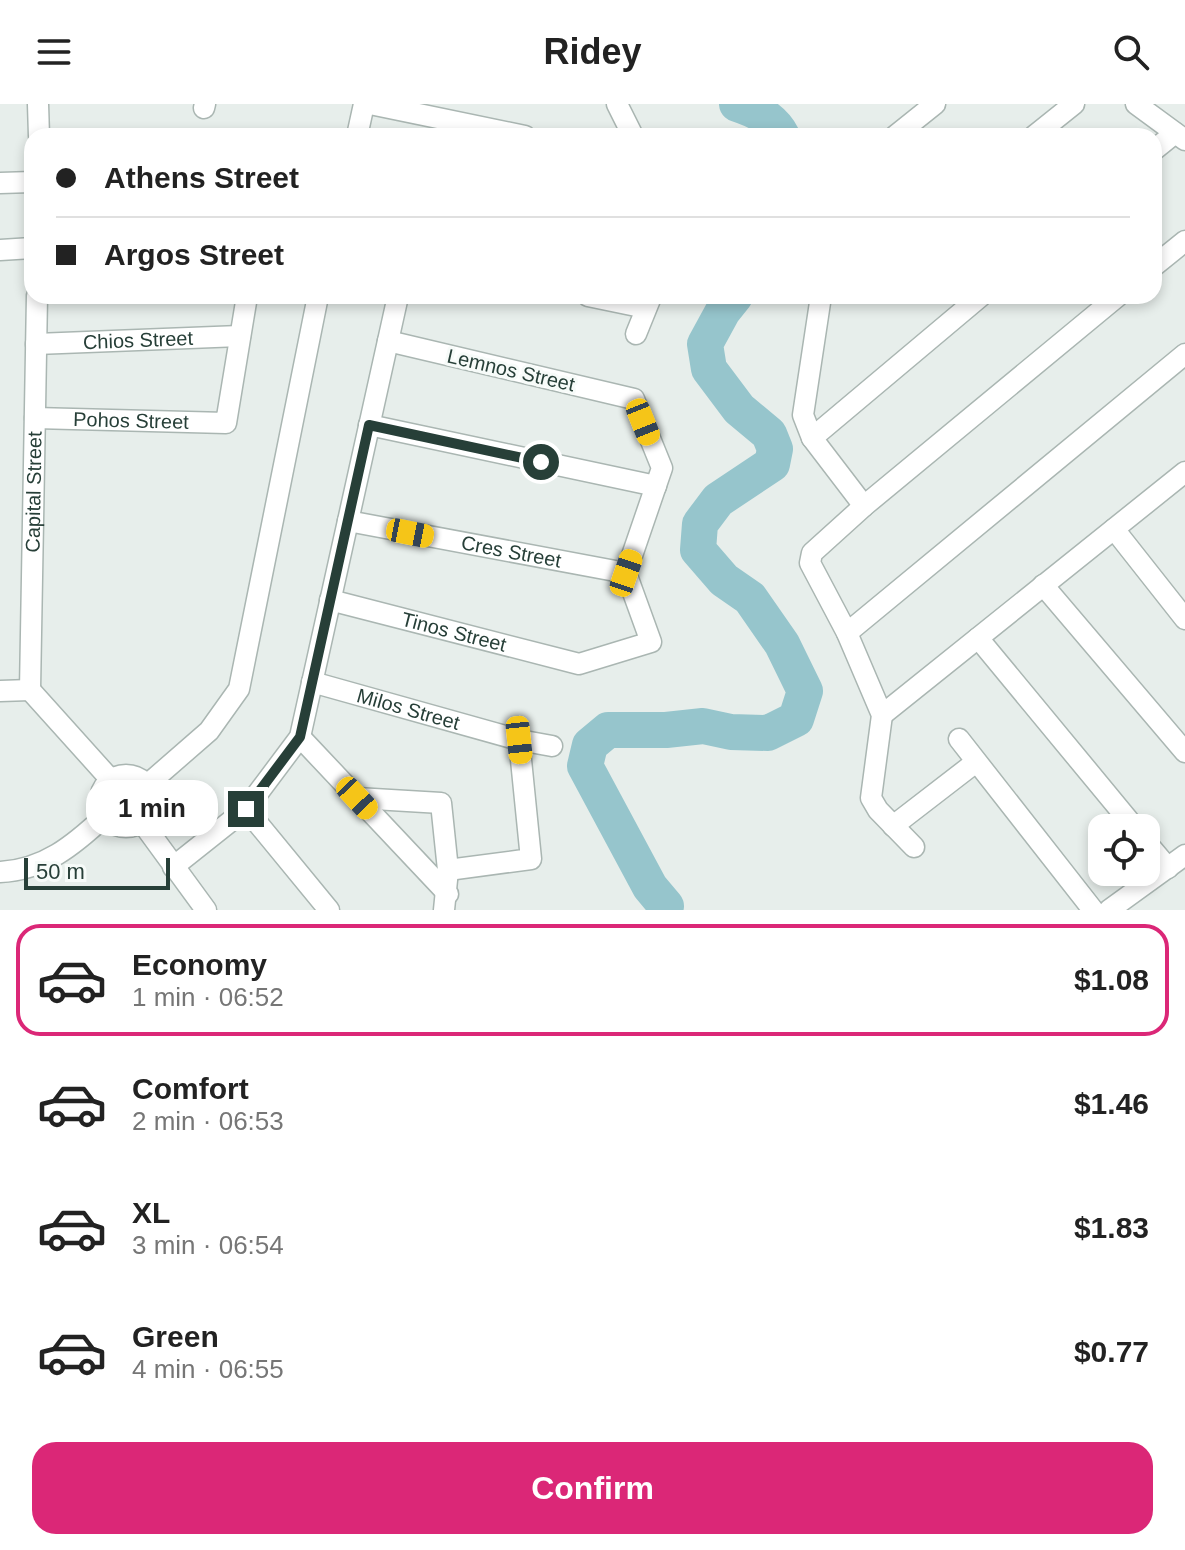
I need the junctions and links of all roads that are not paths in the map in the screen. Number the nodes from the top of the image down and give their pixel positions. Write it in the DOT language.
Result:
graph roads {
  1 [pos="38,104"];
  2 [pos="367,104"];
  3 [pos="617,104"];
  4 [pos="935,104"];
  5 [pos="1074,104"];
  6 [pos="1136,104"];
  7 [pos="434,127"];
  8 [pos="39,128"];
  9 [pos="360,128"];
  10 [pos="629,128"];
  11 [pos="905,128"];
  12 [pos="1044,128"];
  13 [pos="1180,136"];
  14 [pos="1162,146"];
  15 [pos="24,182"];
  16 [pos="0,183"];
  17 [pos="1185,241"];
  18 [pos="24,248"];
  19 [pos="0,250"];
  20 [pos="1162,260"];
  21 [pos="37,304"];
  22 [pos="246,304"];
  23 [pos="316,304"];
  24 [pos="396,304"];
  25 [pos="648,304"];
  26 [pos="823,304"];
  27 [pos="971,304"];
  28 [pos="1108,304"];
  29 [pos="636,334"];
  30 [pos="240,336"];
  31 [pos="388,341"];
  32 [pos="36,344"];
  33 [pos="1185,354"];
  34 [pos="35,418"];
  35 [pos="369,425"];
  36 [pos="812,438"];
  37 [pos="1185,472"];
  38 [pos="656,486"];
  39 [pos="864,506"];
  40 [pos="348,521"];
  41 [pos="1114,529"];
  42 [pos="626,573"];
  43 [pos="1043,585"];
  44 [pos="330,600"];
  45 [pos="1185,619"];
  46 [pos="847,633"];
  47 [pos="978,638"];
  48 [pos="312,682"];
  49 [pos="30,690"];
  50 [pos="0,691"];
  51 [pos="882,715"];
  52 [pos="300,737"];
  53 [pos="959,739"];
  54 [pos="519,740"];
  55 [pos="552,746"];
  56 [pos="1185,752"];
  57 [pos="976,762"];
  58 [pos="111,780"];
  59 [pos="147,785"];
  60 [pos="357,798"];
  61 [pos="246,809"];
  62 [pos="1123,814"];
  63 [pos="105,816"];
  64 [pos="141,821"];
  65 [pos="893,826"];
  66 [pos="914,847"];
  67 [pos="1185,855"];
  68 [pos="1160,859"];
  69 [pos="173,867"];
  70 [pos="1168,868"];
  71 [pos="448,870"];
  72 [pos="0,872"];
  73 [pos="446,902"];
  74 [pos="206,910"];
  75 [pos="329,910"];
  76 [pos="1093,910"];
  77 [pos="1109,910"];
  1 -- 8 [label="street"];
  2 -- 7 [label="street"];
  2 -- 9 [label="street"];
  3 -- 10 [label="street"];
  4 -- 11 [label="street"];
  5 -- 12 [label="street"];
  6 -- 13 [label="street"];
  13 -- 14 [label="street"];
  15 -- 16 [label="street"];
  17 -- 20 [label="street"];
  18 -- 19 [label="street"];
  21 -- 32 [label="street, Capital Street"];
  22 -- 30 [label="street"];
  23 -- 59 [label="street"];
  24 -- 31 [label="street"];
  25 -- 29 [label="street"];
  26 -- 36 [label="street"];
  27 -- 36 [label="street"];
  28 -- 39 [label="street"];
  30 -- 32 [label="street, Chios Street"];
  30 -- 34 [label="street, Pohos Street"];
  31 -- 35 [label="street"];
  31 -- 38 [label="street, Lemnos Street"];
  32 -- 34 [label="street, Capital Street"];
  33 -- 46 [label="street"];
  34 -- 49 [label="street, Capital Street"];
  35 -- 38 [label="street"];
  35 -- 40 [label="street"];
  36 -- 39 [label="street"];
  37 -- 41 [label="street"];
  38 -- 42 [label="street"];
  39 -- 46 [label="street"];
  40 -- 42 [label="street, Cres Street"];
  40 -- 44 [label="street"];
  41 -- 43 [label="street"];
  41 -- 45 [label="street"];
  42 -- 44 [label="street, Tinos Street"];
  43 -- 47 [label="street"];
  43 -- 56 [label="street"];
  44 -- 48 [label="street"];
  46 -- 51 [label="street"];
  47 -- 51 [label="street"];
  47 -- 62 [label="street"];
  48 -- 52 [label="street"];
  48 -- 54 [label="street, Milos Street"];
  49 -- 50 [label="street"];
  49 -- 58 [label="street"];
  51 -- 65 [label="street"];
  52 -- 60 [label="street"];
  52 -- 61 [label="street"];
  53 -- 57 [label="street"];
  54 -- 55 [label="street, Milos Street"];
  54 -- 71 [label="street"];
  57 -- 65 [label="street"];
  57 -- 76 [label="street"];
  58 -- 59 [label="street"];
  58 -- 63 [label="street"];
  59 -- 64 [label="street"];
  60 -- 71 [label="street"];
  60 -- 73 [label="street"];
  61 -- 69 [label="street"];
  61 -- 75 [label="street"];
  63 -- 64 [label="street"];
  63 -- 72 [label="street"];
  64 -- 69 [label="street"];
  65 -- 66 [label="street"];
  67 -- 70 [label="street"];
  68 -- 70 [label="street"];
  69 -- 74 [label="street"];
  70 -- 77 [label="street"];
  71 -- 73 [label="street"];
}
